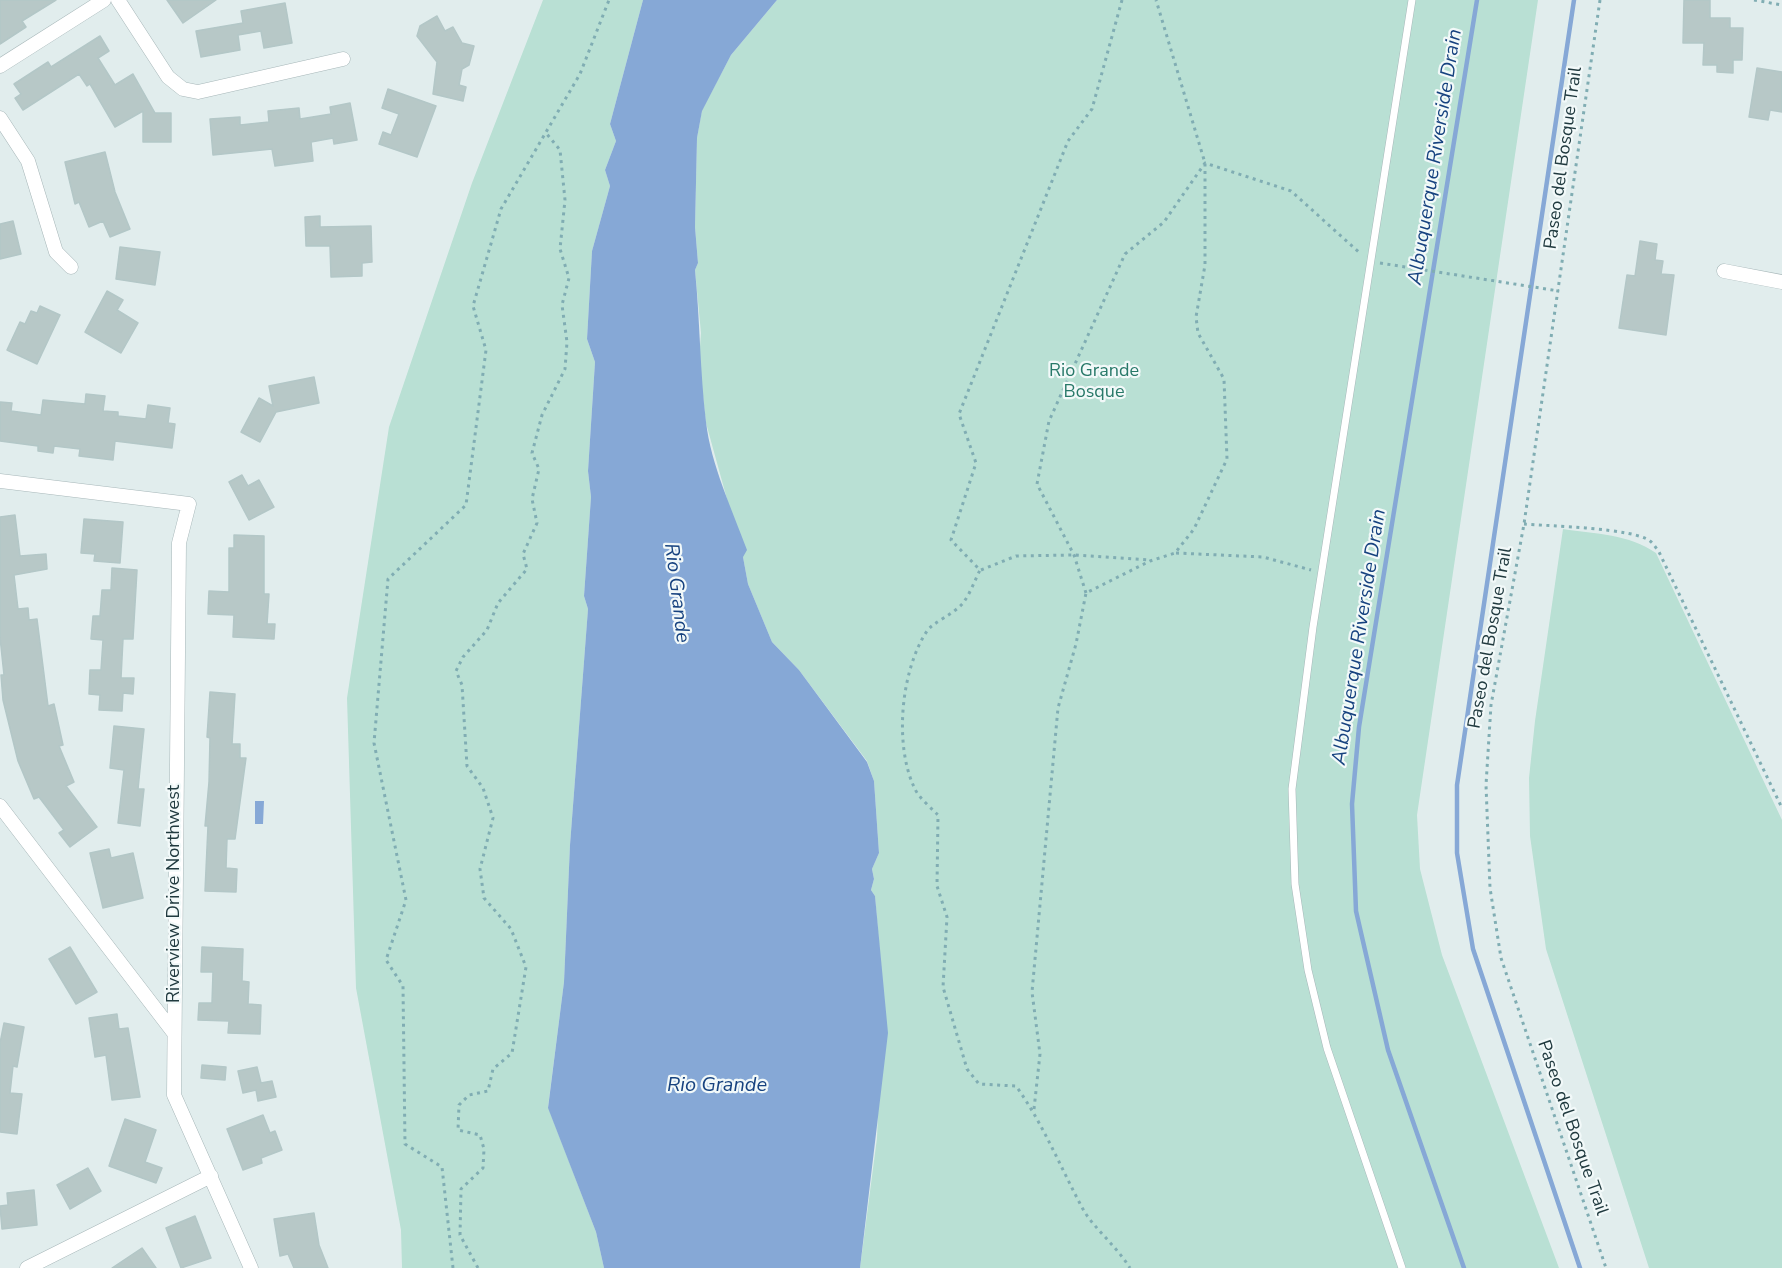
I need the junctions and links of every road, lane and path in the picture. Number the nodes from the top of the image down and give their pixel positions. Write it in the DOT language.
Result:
graph roads {
  1 [pos="104,0"];
  2 [pos="118,0"];
  3 [pos="609,0"];
  4 [pos="1122,0"];
  5 [pos="1156,0"];
  6 [pos="1412,0"];
  7 [pos="1600,0"];
  8 [pos="1754,0"];
  9 [pos="1782,5"];
  10 [pos="343,59"];
  11 [pos="0,66"];
  12 [pos="0,118"];
  13 [pos="546,133"];
  14 [pos="1205,164"];
  15 [pos="1369,261"];
  16 [pos="71,267"];
  17 [pos="1724,271"];
  18 [pos="1782,282"];
  19 [pos="1559,291"];
  20 [pos="0,481"];
  21 [pos="1524,524"];
  22 [pos="1175,553"];
  23 [pos="1074,555"];
  24 [pos="1150,561"];
  25 [pos="980,570"];
  26 [pos="1322,573"];
  27 [pos="1086,593"];
  28 [pos="0,806"];
  29 [pos="1782,808"];
  30 [pos="174,1033"];
  31 [pos="1034,1110"];
  32 [pos="211,1176"];
  33 [pos="27,1268"];
  34 [pos="251,1268"];
  35 [pos="453,1268"];
  36 [pos="478,1268"];
  37 [pos="1130,1268"];
  38 [pos="1402,1268"];
  39 [pos="1606,1268"];
  1 -- 11 [label="street"];
  2 -- 10 [label="street"];
  3 -- 13 [label="path"];
  4 -- 25 [label="path"];
  5 -- 14 [label="path"];
  6 -- 15 [label="lane"];
  7 -- 19 [label="path, Paseo del Bosque Trail"];
  8 -- 9 [label="path"];
  12 -- 16 [label="street"];
  13 -- 35 [label="path"];
  13 -- 36 [label="path"];
  14 -- 15 [label="path"];
  14 -- 22 [label="path"];
  14 -- 23 [label="path"];
  15 -- 19 [label="path"];
  15 -- 26 [label="lane"];
  17 -- 18 [label="street"];
  19 -- 21 [label="path, Paseo del Bosque Trail"];
  20 -- 30 [label="street, Riverview Drive Northwest"];
  21 -- 29 [label="path"];
  21 -- 39 [label="path, Paseo del Bosque Trail"];
  22 -- 24 [label="path"];
  22 -- 26 [label="path"];
  23 -- 24 [label="path"];
  23 -- 25 [label="path"];
  23 -- 27 [label="path"];
  24 -- 27 [label="path"];
  25 -- 31 [label="path"];
  26 -- 38 [label="lane"];
  27 -- 31 [label="path"];
  28 -- 30 [label="street"];
  30 -- 32 [label="street, Riverview Drive Northwest"];
  31 -- 37 [label="path"];
  32 -- 33 [label="street"];
  32 -- 34 [label="street, Riverview Drive Northwest"];
}
